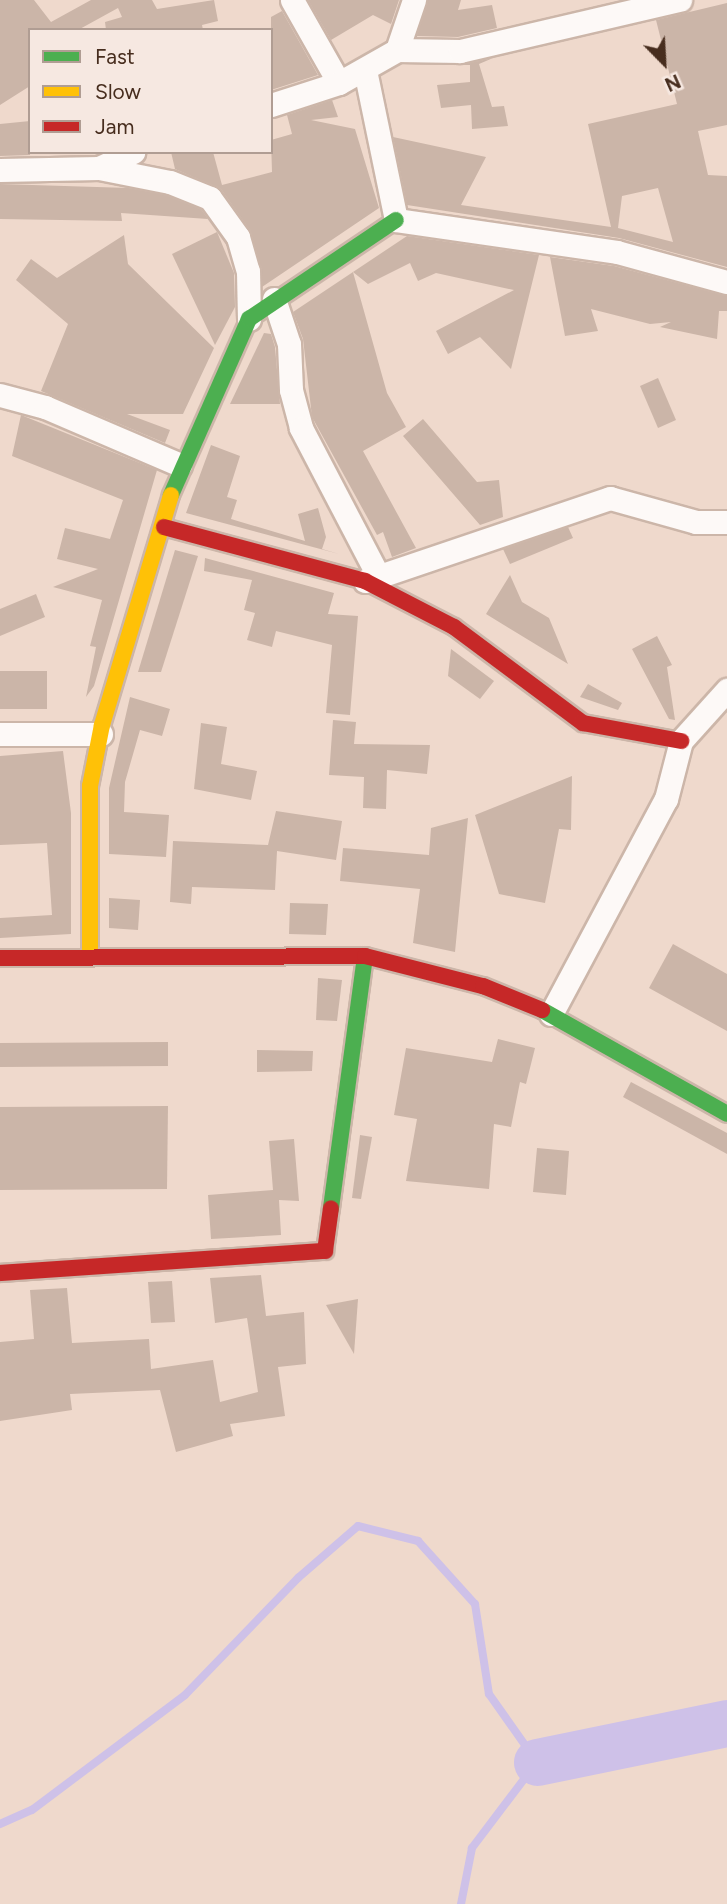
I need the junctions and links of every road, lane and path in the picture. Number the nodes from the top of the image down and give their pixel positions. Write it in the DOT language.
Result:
graph roads {
  1 [pos="292,0"];
  2 [pos="414,0"];
  3 [pos="680,0"];
  4 [pos="397,50"];
  5 [pos="365,70"];
  6 [pos="339,83"];
  7 [pos="273,104"];
  8 [pos="130,154"];
  9 [pos="99,168"];
  10 [pos="0,170"];
  11 [pos="396,220"];
  12 [pos="727,282"];
  13 [pos="274,299"];
  14 [pos="249,319"];
  15 [pos="0,395"];
  16 [pos="180,465"];
  17 [pos="727,523"];
  18 [pos="164,527"];
  19 [pos="371,578"];
  20 [pos="727,690"];
  21 [pos="0,734"];
  22 [pos="101,734"];
  23 [pos="681,741"];
  24 [pos="90,955"];
  25 [pos="365,956"];
  26 [pos="0,958"];
  27 [pos="551,1014"];
  28 [pos="727,1114"];
  29 [pos="0,1273"];
  1 -- 6 [label="street"];
  2 -- 4 [label="street"];
  3 -- 4 [label="street"];
  4 -- 5 [label="street"];
  5 -- 6 [label="street"];
  5 -- 11 [label="street"];
  6 -- 7 [label="street"];
  8 -- 9 [label="street"];
  9 -- 10 [label="street"];
  9 -- 14 [label="street"];
  11 -- 12 [label="street"];
  11 -- 13 [label="street"];
  13 -- 14 [label="street"];
  13 -- 19 [label="street"];
  14 -- 16 [label="street"];
  15 -- 16 [label="street"];
  16 -- 18 [label="street"];
  17 -- 19 [label="street"];
  18 -- 19 [label="street"];
  18 -- 22 [label="street"];
  19 -- 23 [label="street"];
  20 -- 23 [label="street"];
  21 -- 22 [label="street"];
  22 -- 24 [label="street"];
  23 -- 27 [label="street"];
  24 -- 25 [label="street"];
  24 -- 26 [label="street"];
  25 -- 27 [label="street"];
  25 -- 29 [label="street"];
  27 -- 28 [label="street"];
}
